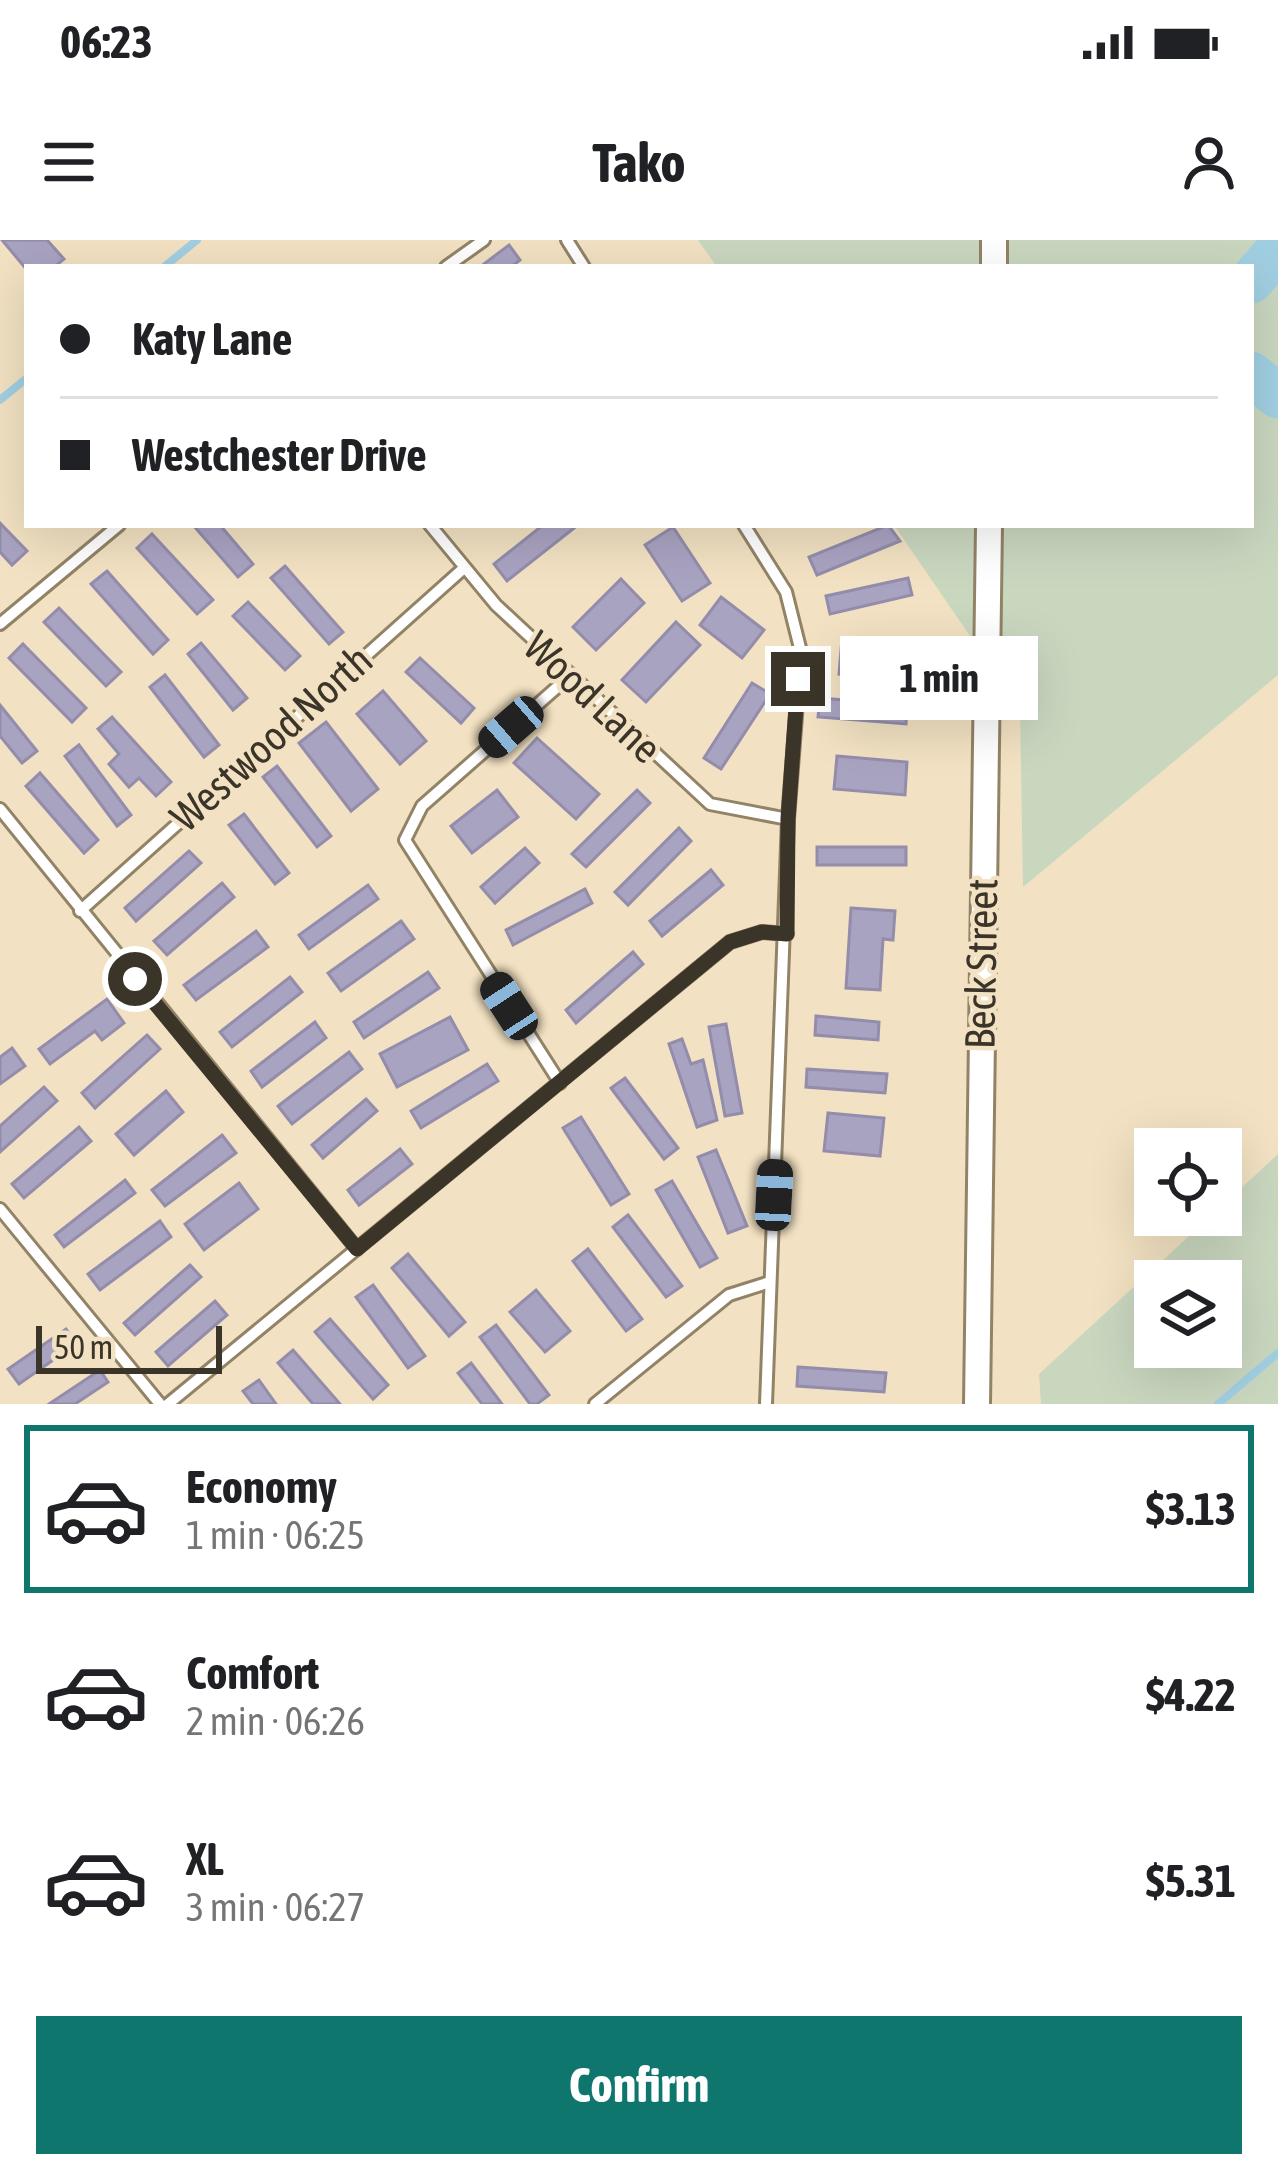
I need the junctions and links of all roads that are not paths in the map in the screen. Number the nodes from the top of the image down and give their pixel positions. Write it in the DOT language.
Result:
graph roads {
  1 [pos="484,240"];
  2 [pos="450,264"];
  3 [pos="115,528"];
  4 [pos="432,528"];
  5 [pos="746,528"];
  6 [pos="989,528"];
  7 [pos="464,568"];
  8 [pos="0,624"];
  9 [pos="571,675"];
  10 [pos="0,809"];
  11 [pos="788,819"];
  12 [pos="80,911"];
  13 [pos="787,934"];
  14 [pos="560,1083"];
  15 [pos="0,1209"];
  16 [pos="357,1249"];
  17 [pos="770,1282"];
  18 [pos="164,1404"];
  19 [pos="595,1404"];
  20 [pos="766,1404"];
  21 [pos="977,1404"];
  1 -- 2 [label="lane"];
  3 -- 8 [label="lane"];
  4 -- 7 [label="lane, Wood Lane"];
  5 -- 11 [label="lane"];
  6 -- 21 [label="street, Beck Street"];
  7 -- 9 [label="lane, Wood Lane"];
  7 -- 12 [label="lane, Westwood North"];
  9 -- 11 [label="lane, Wood Lane"];
  9 -- 14 [label="lane"];
  10 -- 12 [label="lane"];
  11 -- 13 [label="lane"];
  12 -- 16 [label="lane"];
  13 -- 14 [label="lane"];
  13 -- 17 [label="lane"];
  14 -- 16 [label="lane"];
  15 -- 18 [label="lane"];
  16 -- 18 [label="lane"];
  17 -- 19 [label="lane"];
  17 -- 20 [label="lane"];
}
